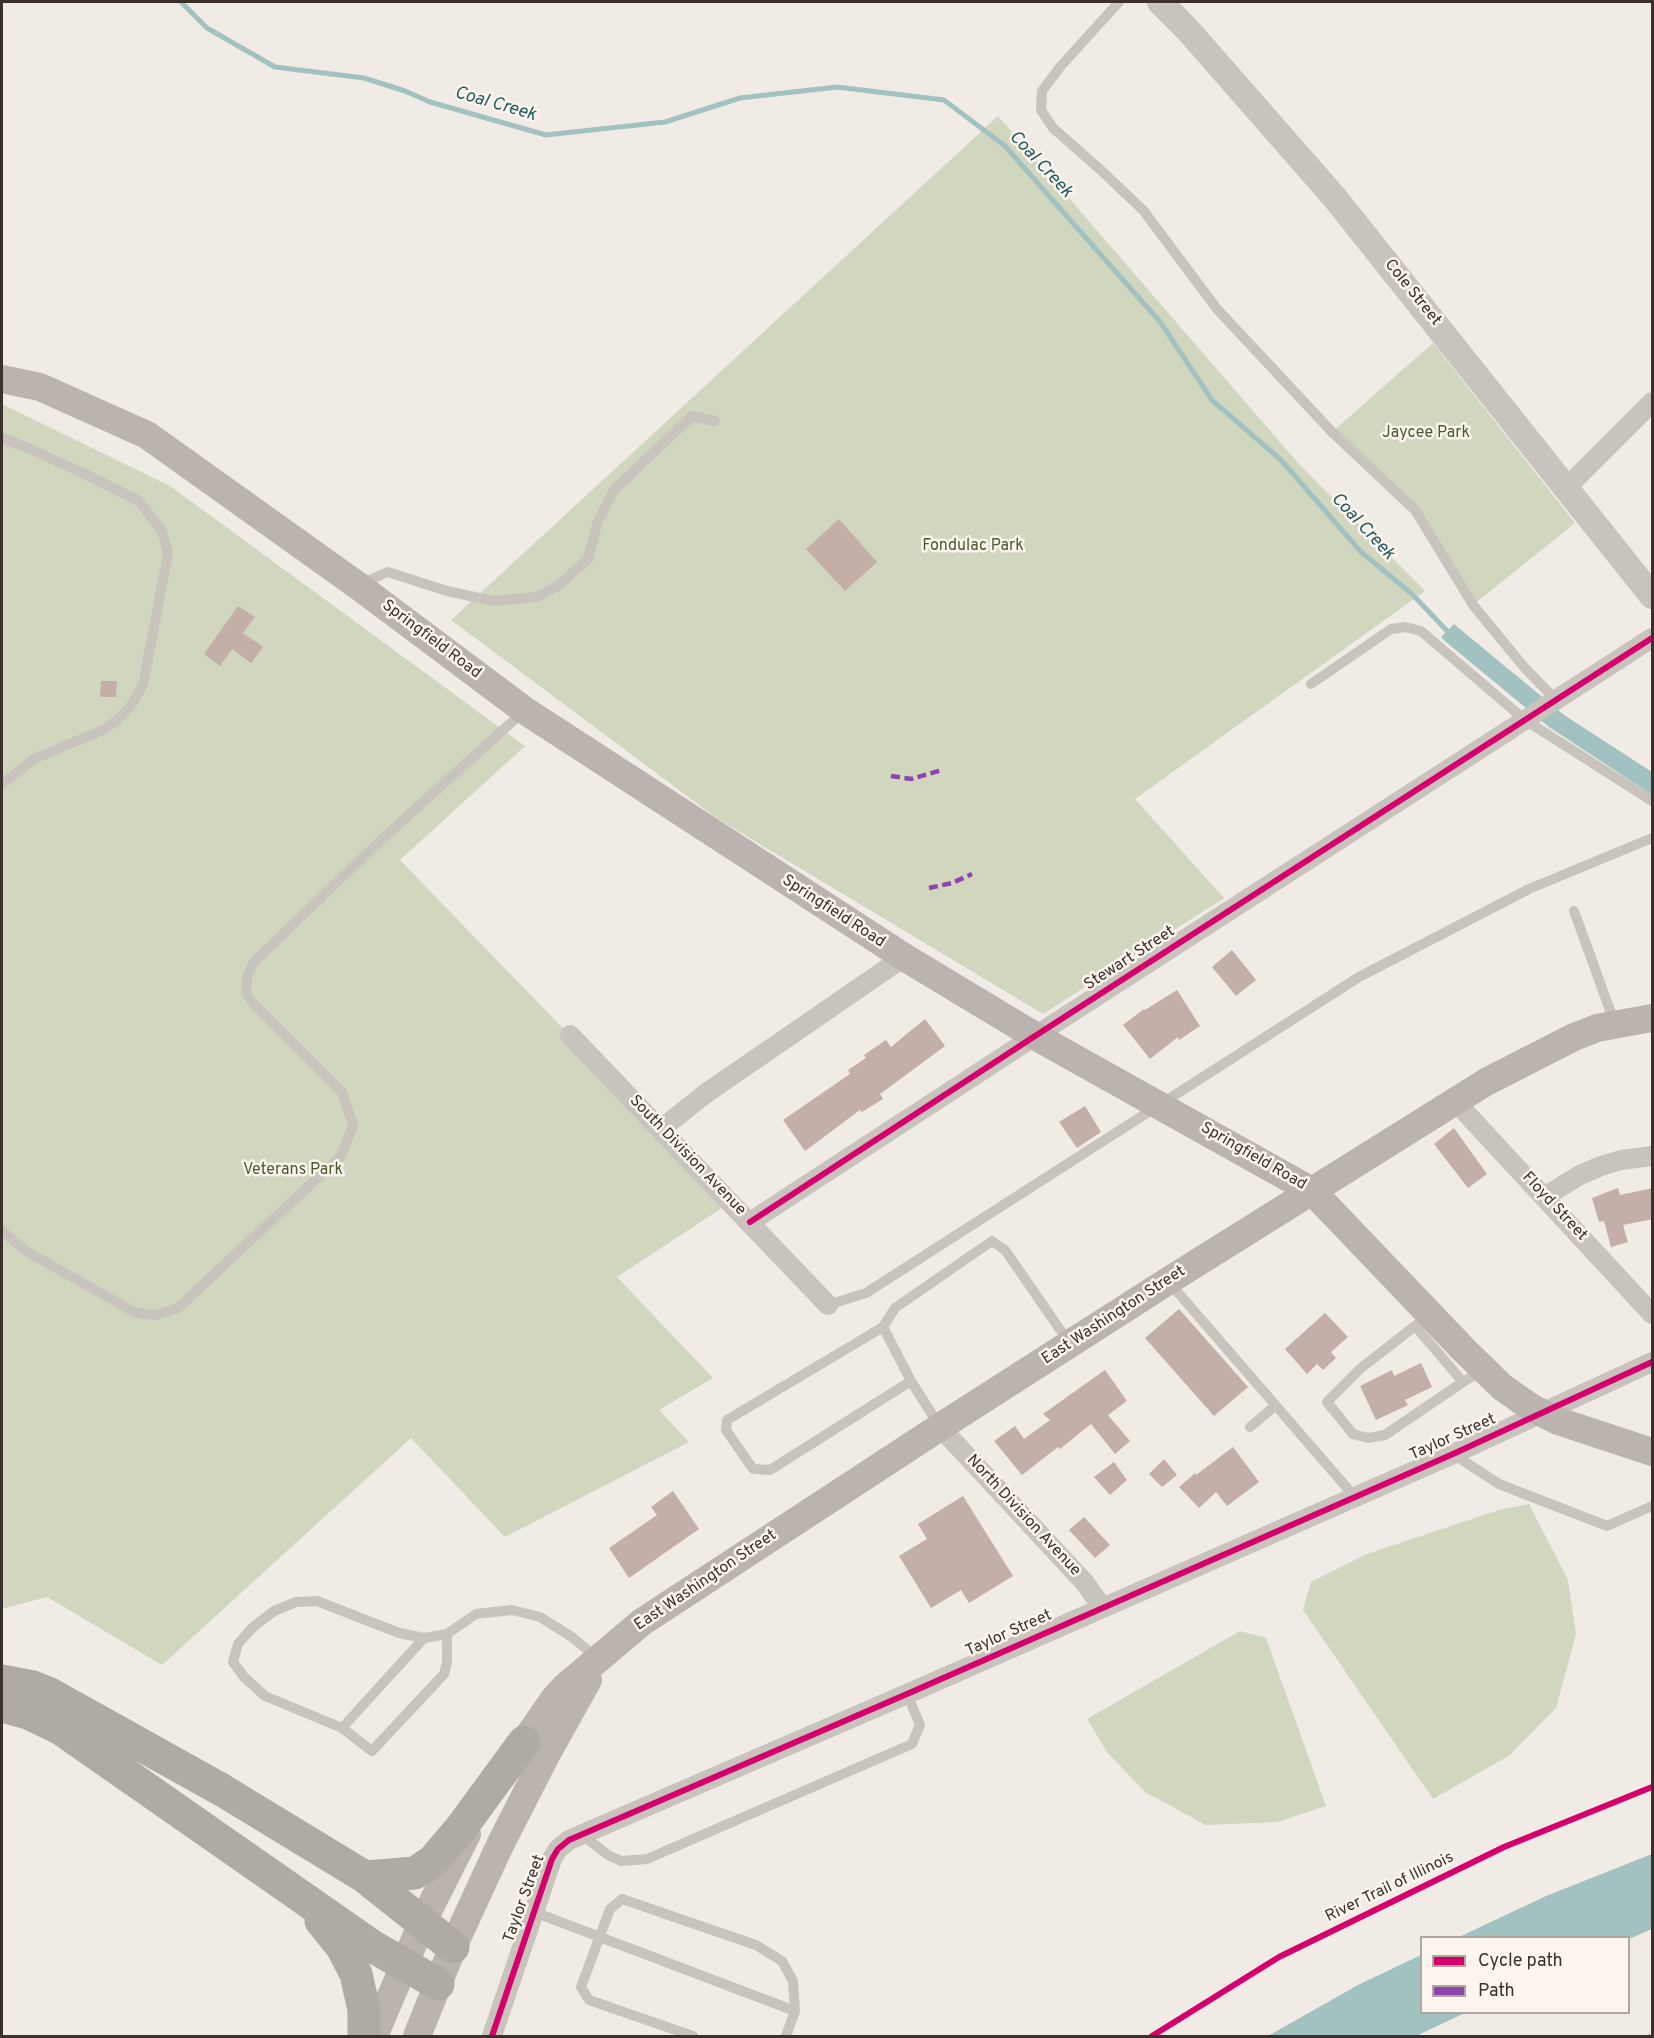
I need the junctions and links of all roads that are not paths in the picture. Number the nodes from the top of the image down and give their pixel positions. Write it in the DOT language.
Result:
graph roads {
  1 [pos="1119,2"];
  2 [pos="1160,2"];
  3 [pos="2,379"];
  4 [pos="1653,402"];
  5 [pos="715,421"];
  6 [pos="2,438"];
  7 [pos="1568,487"];
  8 [pos="357,585"];
  9 [pos="1653,596"];
  10 [pos="1653,638"];
  11 [pos="1311,684"];
  12 [pos="1556,700"];
  13 [pos="524,710"];
  14 [pos="1524,720"];
  15 [pos="2,784"];
  16 [pos="1653,801"];
  17 [pos="1653,838"];
  18 [pos="1574,911"];
  19 [pos="904,957"];
  20 [pos="1653,1018"];
  21 [pos="1615,1024"];
  22 [pos="570,1035"];
  23 [pos="1035,1036"];
  24 [pos="1454,1100"];
  25 [pos="1160,1105"];
  26 [pos="661,1129"];
  27 [pos="1653,1156"];
  28 [pos="1312,1191"];
  29 [pos="1544,1197"];
  30 [pos="750,1222"];
  31 [pos="2,1231"];
  32 [pos="1168,1281"];
  33 [pos="828,1305"];
  34 [pos="1653,1314"];
  35 [pos="1423,1320"];
  36 [pos="884,1327"];
  37 [pos="1070,1344"];
  38 [pos="1653,1362"];
  39 [pos="1473,1376"];
  40 [pos="911,1382"];
  41 [pos="1275,1406"];
  42 [pos="1542,1413"];
  43 [pos="940,1427"];
  44 [pos="1250,1427"];
  45 [pos="1653,1452"];
  46 [pos="1453,1454"];
  47 [pos="1354,1496"];
  48 [pos="1653,1506"];
  49 [pos="1102,1607"];
  50 [pos="447,1634"];
  51 [pos="424,1638"];
  52 [pos="599,1659"];
  53 [pos="2,1681"];
  54 [pos="907,1694"];
  55 [pos="2,1706"];
  56 [pos="342,1728"];
  57 [pos="524,1742"];
  58 [pos="581,1834"];
  59 [pos="261,1869"];
  60 [pos="365,1877"];
  61 [pos="534,1912"];
  62 [pos="422,1923"];
  63 [pos="600,1937"];
  64 [pos="453,1947"];
  65 [pos="403,1965"];
  66 [pos="438,1984"];
  67 [pos="795,2011"];
  68 [pos="364,2037"];
  69 [pos="374,2037"];
  70 [pos="417,2037"];
  71 [pos="492,2037"];
  72 [pos="693,2037"];
  73 [pos="786,2037"];
  1 -- 12 [label="lane"];
  2 -- 7 [label="street, Cole Street"];
  3 -- 8 [label="main road, Springfield Road"];
  4 -- 7 [label="street"];
  5 -- 8 [label="lane"];
  6 -- 15 [label="lane"];
  7 -- 9 [label="street, Cole Street"];
  8 -- 13 [label="main road, Springfield Road"];
  10 -- 12 [label="street"];
  11 -- 14 [label="lane"];
  12 -- 14 [label="street, Stewart Street"];
  13 -- 19 [label="main road, Springfield Road"];
  13 -- 31 [label="lane"];
  14 -- 16 [label="lane"];
  14 -- 23 [label="street, Stewart Street"];
  17 -- 25 [label="lane"];
  18 -- 21 [label="lane"];
  19 -- 23 [label="main road, Springfield Road"];
  19 -- 26 [label="street"];
  20 -- 21 [label="main road, East Washington Street"];
  21 -- 24 [label="main road, East Washington Street"];
  22 -- 26 [label="street, South Division Avenue"];
  23 -- 25 [label="main road, Springfield Road"];
  23 -- 30 [label="street, Stewart Street"];
  24 -- 28 [label="main road, East Washington Street"];
  24 -- 29 [label="street, Floyd Street"];
  25 -- 28 [label="main road, Springfield Road"];
  25 -- 33 [label="lane"];
  26 -- 30 [label="street, South Division Avenue"];
  27 -- 29 [label="street"];
  28 -- 32 [label="main road, East Washington Street"];
  28 -- 35 [label="main road, Springfield Road"];
  29 -- 34 [label="street, Floyd Street"];
  30 -- 33 [label="street, South Division Avenue"];
  32 -- 37 [label="main road, East Washington Street"];
  32 -- 41 [label="lane"];
  35 -- 39 [label="main road, Springfield Road"];
  35 -- 39 [label="lane"];
  36 -- 37 [label="lane"];
  36 -- 40 [label="lane"];
  36 -- 40 [label="lane"];
  37 -- 43 [label="main road, East Washington Street"];
  38 -- 42 [label="street, Taylor Street"];
  39 -- 42 [label="main road, Springfield Road"];
  40 -- 43 [label="lane"];
  41 -- 44 [label="lane"];
  41 -- 47 [label="lane"];
  42 -- 45 [label="main road, Springfield Road"];
  42 -- 46 [label="street, Taylor Street"];
  43 -- 49 [label="street, North Division Avenue"];
  43 -- 52 [label="main road, East Washington Street"];
  46 -- 47 [label="street, Taylor Street"];
  46 -- 48 [label="lane"];
  47 -- 49 [label="street, Taylor Street"];
  49 -- 54 [label="street, Taylor Street"];
  50 -- 51 [label="lane"];
  50 -- 52 [label="lane"];
  50 -- 56 [label="lane"];
  51 -- 56 [label="lane"];
  51 -- 56 [label="lane"];
  52 -- 57 [label="main road, East Washington Street"];
  52 -- 64 [label="main road, East Washington Street"];
  53 -- 60 [label="highway"];
  54 -- 58 [label="street, Taylor Street"];
  54 -- 58 [label="lane"];
  55 -- 59 [label="highway"];
  57 -- 60 [label="highway"];
  57 -- 62 [label="main road, East Washington Street"];
  58 -- 61 [label="street, Taylor Street"];
  59 -- 65 [label="highway"];
  59 -- 68 [label="highway"];
  60 -- 62 [label="highway"];
  61 -- 63 [label="lane"];
  61 -- 71 [label="street, Taylor Street"];
  62 -- 64 [label="highway"];
  62 -- 65 [label="main road, East Washington Street"];
  63 -- 67 [label="lane"];
  63 -- 67 [label="lane"];
  63 -- 72 [label="lane"];
  64 -- 66 [label="main road, East Washington Street"];
  65 -- 66 [label="highway"];
  65 -- 69 [label="main road, East Washington Street"];
  66 -- 70 [label="main road, East Washington Street"];
  67 -- 73 [label="lane"];
}
